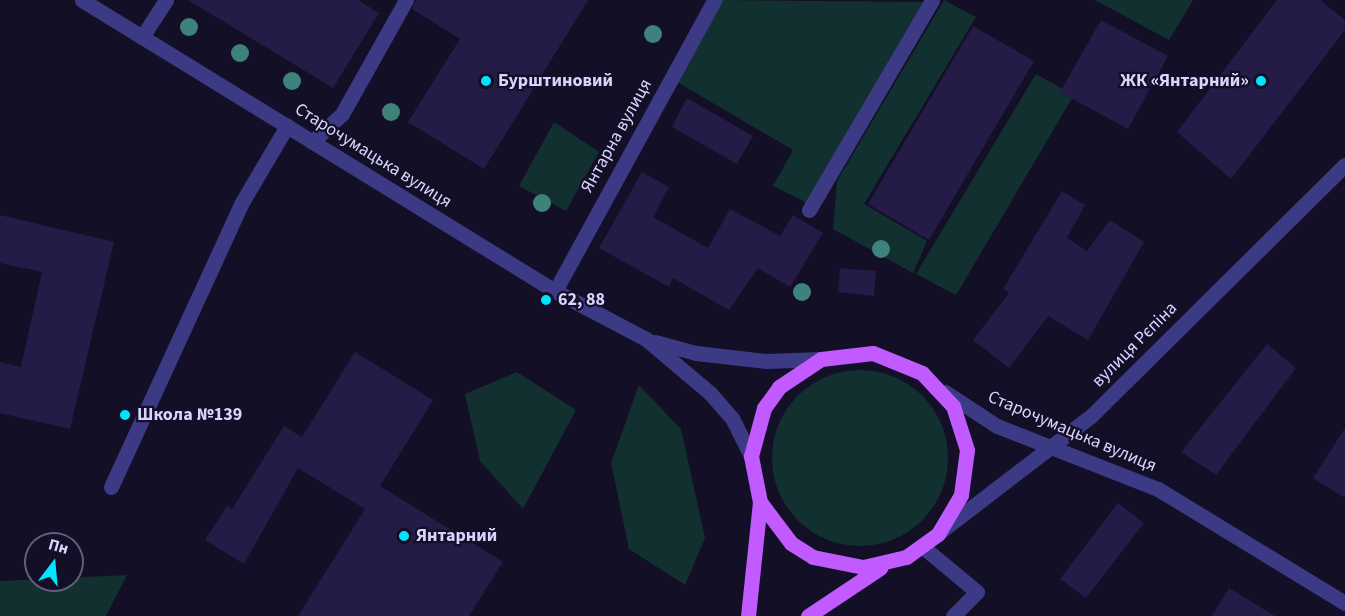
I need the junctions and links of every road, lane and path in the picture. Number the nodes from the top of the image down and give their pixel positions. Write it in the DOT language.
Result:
graph roads {
  1 [pos="82,0"];
  2 [pos="166,0"];
  3 [pos="406,0"];
  4 [pos="714,0"];
  5 [pos="932,0"];
  6 [pos="142,37"];
  7 [pos="287,126"];
  8 [pos="312,142"];
  9 [pos="1345,165"];
  10 [pos="809,210"];
  11 [pos="555,291"];
  12 [pos="646,339"];
  13 [pos="821,359"];
  14 [pos="940,388"];
  15 [pos="1056,447"];
  16 [pos="751,456"];
  17 [pos="111,487"];
  18 [pos="760,502"];
  19 [pos="938,534"];
  20 [pos="923,547"];
  21 [pos="888,564"];
  22 [pos="1345,603"];
  23 [pos="748,616"];
  24 [pos="808,616"];
  25 [pos="953,616"];
  1 -- 6 [label="street, Старочумацька вулиця"];
  2 -- 6 [label="street"];
  3 -- 8 [label="street"];
  4 -- 11 [label="street, Янтарна вулиця"];
  5 -- 10 [label="street"];
  6 -- 7 [label="street, Старочумацька вулиця"];
  7 -- 8 [label="street, Старочумацька вулиця"];
  7 -- 17 [label="street"];
  8 -- 11 [label="street, Старочумацька вулиця"];
  9 -- 15 [label="street, вулиця Рєпіна"];
  11 -- 12 [label="street, Старочумацька вулиця"];
  12 -- 13 [label="street, Старочумацька вулиця"];
  12 -- 16 [label="street, Старочумацька вулиця"];
  13 -- 14 [label="main road, Старочумацька вулиця"];
  13 -- 16 [label="main road, Старочумацька вулиця"];
  14 -- 15 [label="street, Старочумацька вулиця"];
  14 -- 19 [label="main road, Старочумацька вулиця"];
  15 -- 19 [label="street, вулиця Рєпіна"];
  15 -- 22 [label="street, Старочумацька вулиця"];
  16 -- 18 [label="main road, Старочумацька вулиця"];
  18 -- 21 [label="main road, Старочумацька вулиця"];
  18 -- 23 [label="main road"];
  19 -- 20 [label="main road, Старочумацька вулиця"];
  20 -- 21 [label="main road, Старочумацька вулиця"];
  20 -- 25 [label="street"];
  21 -- 24 [label="main road"];
}
